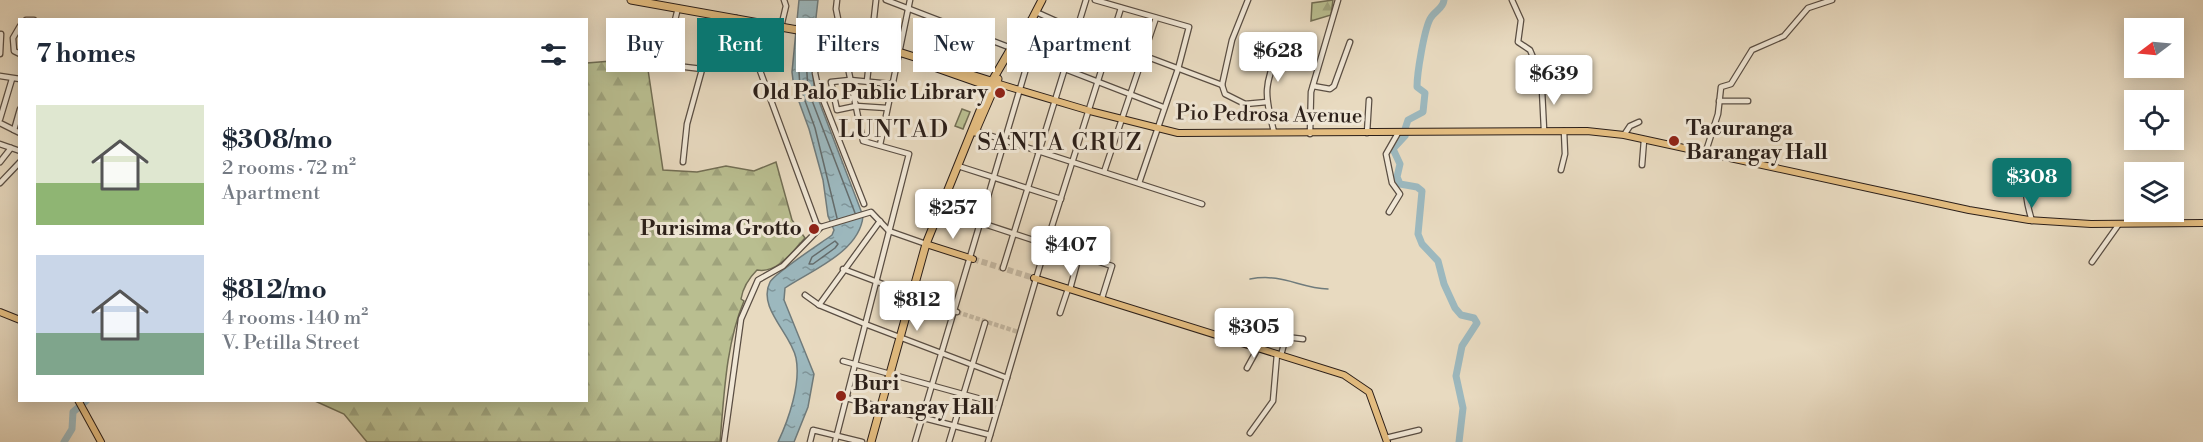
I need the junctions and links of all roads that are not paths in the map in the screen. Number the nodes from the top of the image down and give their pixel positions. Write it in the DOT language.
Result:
graph roads {
  1 [pos="631,0"];
  2 [pos="784,0"];
  3 [pos="837,0"];
  4 [pos="876,0"];
  5 [pos="886,0"];
  6 [pos="910,0"];
  7 [pos="1042,0"];
  8 [pos="1086,0"];
  9 [pos="1095,0"];
  10 [pos="1248,0"];
  11 [pos="1338,0"];
  12 [pos="1512,0"];
  13 [pos="1832,0"];
  14 [pos="678,8"];
  15 [pos="1121,8"];
  16 [pos="908,10"];
  17 [pos="1036,12"];
  18 [pos="717,15"];
  19 [pos="676,18"];
  20 [pos="716,18"];
  21 [pos="736,18"];
  22 [pos="783,18"];
  23 [pos="838,18"];
  24 [pos="874,18"];
  25 [pos="932,18"];
  26 [pos="1032,18"];
  27 [pos="1049,18"];
  28 [pos="1080,18"];
  29 [pos="1118,18"];
  30 [pos="1156,18"];
  31 [pos="18,29"];
  32 [pos="1152,30"];
  33 [pos="0,34"];
  34 [pos="13,38"];
  35 [pos="901,39"];
  36 [pos="1350,42"];
  37 [pos="1280,49"];
  38 [pos="18,53"];
  39 [pos="901,53"];
  40 [pos="0,54"];
  41 [pos="1152,59"];
  42 [pos="1007,61"];
  43 [pos="1178,69"];
  44 [pos="701,72"];
  45 [pos="760,72"];
  46 [pos="815,72"];
  47 [pos="848,72"];
  48 [pos="868,72"];
  49 [pos="894,72"];
  50 [pos="960,72"];
  51 [pos="1025,72"];
  52 [pos="1062,72"];
  53 [pos="1071,72"];
  54 [pos="1101,72"];
  55 [pos="1138,72"];
  56 [pos="0,76"];
  57 [pos="12,79"];
  58 [pos="18,79"];
  59 [pos="850,80"];
  60 [pos="867,81"];
  61 [pos="1098,82"];
  62 [pos="891,84"];
  63 [pos="1222,84"];
  64 [pos="993,85"];
  65 [pos="1313,86"];
  66 [pos="1020,90"];
  67 [pos="1131,95"];
  68 [pos="1369,100"];
  69 [pos="1054,101"];
  70 [pos="1719,101"];
  71 [pos="1748,101"];
  72 [pos="1267,102"];
  73 [pos="856,106"];
  74 [pos="1163,107"];
  75 [pos="887,108"];
  76 [pos="1090,111"];
  77 [pos="18,116"];
  78 [pos="1121,119"];
  79 [pos="0,121"];
  80 [pos="1639,122"];
  81 [pos="1156,128"];
  82 [pos="14,130"];
  83 [pos="1544,130"];
  84 [pos="976,131"];
  85 [pos="1564,131"];
  86 [pos="18,132"];
  87 [pos="1274,132"];
  88 [pos="1367,133"];
  89 [pos="1401,133"];
  90 [pos="1310,134"];
  91 [pos="1624,135"];
  92 [pos="1005,140"];
  93 [pos="1644,140"];
  94 [pos="0,144"];
  95 [pos="880,145"];
  96 [pos="11,148"];
  97 [pos="18,150"];
  98 [pos="1039,151"];
  99 [pos="1705,154"];
  100 [pos="0,162"];
  101 [pos="683,162"];
  102 [pos="1073,163"];
  103 [pos="18,164"];
  104 [pos="2037,164"];
  105 [pos="1642,165"];
  106 [pos="958,166"];
  107 [pos="1561,170"];
  108 [pos="1104,172"];
  109 [pos="994,179"];
  110 [pos="0,183"];
  111 [pos="1138,183"];
  112 [pos="1027,189"];
  113 [pos="1061,199"];
  114 [pos="864,204"];
  115 [pos="1202,204"];
  116 [pos="939,210"];
  117 [pos="1389,212"];
  118 [pos="880,221"];
  119 [pos="2032,221"];
  120 [pos="979,222"];
  121 [pos="2203,223"];
  122 [pos="2119,224"];
  123 [pos="821,227"];
  124 [pos="889,231"];
  125 [pos="1014,234"];
  126 [pos="926,244"];
  127 [pos="1046,245"];
  128 [pos="1079,256"];
  129 [pos="971,258"];
  130 [pos="2092,262"];
  131 [pos="1003,268"];
  132 [pos="843,269"];
  133 [pos="1035,278"];
  134 [pos="877,282"];
  135 [pos="1069,289"];
  136 [pos="805,295"];
  137 [pos="910,295"];
  138 [pos="1102,298"];
  139 [pos="819,305"];
  140 [pos="956,311"];
  141 [pos="0,312"];
  142 [pos="1060,312"];
  143 [pos="18,319"];
  144 [pos="986,323"];
  145 [pos="865,324"];
  146 [pos="1288,330"];
  147 [pos="1286,337"];
  148 [pos="899,338"];
  149 [pos="1303,339"];
  150 [pos="1258,348"];
  151 [pos="941,354"];
  152 [pos="1279,354"];
  153 [pos="843,362"];
  154 [pos="855,364"];
  155 [pos="973,364"];
  156 [pos="1246,368"];
  157 [pos="889,375"];
  158 [pos="1007,378"];
  159 [pos="931,386"];
  160 [pos="963,394"];
  161 [pos="846,398"];
  162 [pos="79,402"];
  163 [pos="999,404"];
  164 [pos="880,407"];
  165 [pos="922,417"];
  166 [pos="954,426"];
  167 [pos="1419,430"];
  168 [pos="1250,433"];
  169 [pos="990,435"];
  170 [pos="836,439"];
  171 [pos="1386,440"];
  172 [pos="101,442"];
  173 [pos="724,442"];
  174 [pos="810,442"];
  175 [pos="862,442"];
  176 [pos="871,442"];
  177 [pos="915,442"];
  178 [pos="949,442"];
  179 [pos="988,442"];
  1 -- 14 [label="highway"];
  2 -- 22 [label="street"];
  3 -- 23 [label="street"];
  4 -- 24 [label="street"];
  5 -- 16 [label="street"];
  6 -- 16 [label="street"];
  7 -- 17 [label="highway"];
  8 -- 28 [label="street"];
  9 -- 15 [label="street"];
  10 -- 63 [label="street"];
  11 -- 65 [label="street"];
  12 -- 83 [label="street"];
  13 -- 70 [label="street"];
  14 -- 18 [label="highway"];
  14 -- 19 [label="street"];
  15 -- 29 [label="street"];
  15 -- 30 [label="street"];
  16 -- 25 [label="street"];
  16 -- 35 [label="street"];
  17 -- 26 [label="highway"];
  17 -- 27 [label="street"];
  18 -- 20 [label="street"];
  18 -- 21 [label="highway"];
  30 -- 32 [label="street"];
  30 -- 43 [label="street"];
  31 -- 34 [label="street"];
  33 -- 34 [label="street"];
  33 -- 40 [label="street"];
  34 -- 38 [label="street"];
  36 -- 65 [label="street"];
  37 -- 72 [label="street"];
  39 -- 64 [label="highway"];
  41 -- 43 [label="street"];
  42 -- 64 [label="highway"];
  43 -- 63 [label="street"];
  43 -- 74 [label="street"];
  44 -- 101 [label="street"];
  45 -- 123 [label="street"];
  46 -- 114 [label="street"];
  47 -- 59 [label="street"];
  48 -- 60 [label="street"];
  49 -- 62 [label="street"];
  50 -- 64 [label="highway"];
  51 -- 66 [label="street"];
  52 -- 69 [label="street"];
  53 -- 61 [label="street"];
  54 -- 61 [label="street"];
  55 -- 67 [label="street"];
  56 -- 57 [label="street"];
  57 -- 58 [label="street"];
  57 -- 79 [label="street"];
  59 -- 60 [label="street"];
  59 -- 73 [label="street"];
  59 -- 73 [label="street"];
  60 -- 62 [label="street"];
  61 -- 67 [label="street"];
  61 -- 76 [label="street"];
  62 -- 75 [label="street"];
  63 -- 72 [label="street"];
  64 -- 66 [label="main road, Pio Pedrosa Avenue"];
  64 -- 84 [label="highway"];
  64 -- 106 [label="highway"];
  65 -- 90 [label="street"];
  66 -- 69 [label="main road, Pio Pedrosa Avenue"];
  66 -- 92 [label="street"];
  67 -- 74 [label="street"];
  67 -- 78 [label="street"];
  68 -- 88 [label="street"];
  69 -- 76 [label="main road, Pio Pedrosa Avenue"];
  69 -- 98 [label="street"];
  70 -- 71 [label="street"];
  70 -- 99 [label="street"];
  72 -- 87 [label="street"];
  73 -- 75 [label="street"];
  73 -- 95 [label="street"];
  74 -- 81 [label="street"];
  75 -- 95 [label="street"];
  76 -- 78 [label="main road, Pio Pedrosa Avenue"];
  76 -- 102 [label="street"];
  77 -- 82 [label="street"];
  78 -- 81 [label="main road, Pio Pedrosa Avenue"];
  78 -- 108 [label="street"];
  79 -- 82 [label="street"];
  80 -- 91 [label="street"];
  81 -- 87 [label="main road, Pio Pedrosa Avenue"];
  81 -- 111 [label="street"];
  82 -- 86 [label="street"];
  83 -- 85 [label="main road, Pio Pedrosa Avenue"];
  83 -- 89 [label="main road, Pio Pedrosa Avenue"];
  84 -- 92 [label="street"];
  84 -- 106 [label="highway"];
  85 -- 91 [label="main road, Pio Pedrosa Avenue"];
  85 -- 107 [label="street"];
  87 -- 90 [label="main road, Pio Pedrosa Avenue"];
  88 -- 89 [label="main road, Pio Pedrosa Avenue"];
  88 -- 90 [label="main road, Pio Pedrosa Avenue"];
  89 -- 117 [label="street"];
  91 -- 93 [label="main road, Pio Pedrosa Avenue"];
  92 -- 98 [label="street"];
  92 -- 109 [label="street"];
  93 -- 99 [label="main road, Pio Pedrosa Avenue"];
  93 -- 105 [label="street"];
  94 -- 96 [label="street"];
  95 -- 124 [label="street"];
  96 -- 97 [label="street"];
  96 -- 100 [label="street"];
  98 -- 102 [label="street"];
  98 -- 112 [label="street"];
  99 -- 119 [label="main road, Pio Pedrosa Avenue"];
  102 -- 108 [label="street"];
  102 -- 113 [label="street"];
  103 -- 110 [label="street"];
  104 -- 119 [label="street"];
  106 -- 109 [label="street"];
  106 -- 116 [label="highway"];
  108 -- 111 [label="street"];
  109 -- 112 [label="street"];
  109 -- 120 [label="street"];
  111 -- 115 [label="street"];
  112 -- 113 [label="street"];
  112 -- 125 [label="street"];
  113 -- 127 [label="street"];
  116 -- 120 [label="street"];
  116 -- 126 [label="highway"];
  118 -- 123 [label="street"];
  118 -- 124 [label="street"];
  118 -- 132 [label="street"];
  119 -- 122 [label="main road, Pio Pedrosa Avenue"];
  120 -- 125 [label="street"];
  120 -- 129 [label="street"];
  121 -- 122 [label="main road, Pio Pedrosa Avenue"];
  122 -- 130 [label="street"];
  123 -- 173 [label="street"];
  124 -- 126 [label="street"];
  124 -- 134 [label="street"];
  125 -- 127 [label="street"];
  125 -- 131 [label="street"];
  126 -- 129 [label="main road"];
  126 -- 137 [label="highway"];
  127 -- 128 [label="street"];
  127 -- 133 [label="street"];
  128 -- 135 [label="street"];
  128 -- 138 [label="street"];
  129 -- 140 [label="street"];
  132 -- 134 [label="street"];
  132 -- 139 [label="street"];
  133 -- 135 [label="main road"];
  133 -- 158 [label="street"];
  134 -- 137 [label="street"];
  134 -- 145 [label="street"];
  135 -- 138 [label="main road"];
  135 -- 142 [label="street"];
  136 -- 139 [label="street"];
  137 -- 140 [label="street"];
  137 -- 148 [label="highway"];
  138 -- 150 [label="main road"];
  139 -- 145 [label="street"];
  140 -- 151 [label="street"];
  141 -- 143 [label="main road"];
  144 -- 155 [label="street"];
  145 -- 148 [label="street"];
  145 -- 154 [label="street"];
  146 -- 147 [label="street"];
  147 -- 149 [label="street"];
  147 -- 152 [label="street"];
  148 -- 151 [label="street"];
  148 -- 157 [label="highway"];
  150 -- 152 [label="main road"];
  150 -- 156 [label="street"];
  151 -- 155 [label="street"];
  151 -- 159 [label="street"];
  152 -- 168 [label="street"];
  152 -- 171 [label="main road"];
  153 -- 154 [label="street"];
  154 -- 157 [label="street"];
  154 -- 161 [label="street"];
  155 -- 158 [label="street"];
  155 -- 160 [label="street"];
  157 -- 159 [label="street"];
  157 -- 164 [label="highway"];
  158 -- 163 [label="street"];
  159 -- 160 [label="street"];
  159 -- 165 [label="street"];
  160 -- 163 [label="street"];
  160 -- 166 [label="street"];
  161 -- 164 [label="street"];
  161 -- 170 [label="street"];
  162 -- 172 [label="main road"];
  163 -- 169 [label="street"];
  164 -- 165 [label="street"];
  164 -- 176 [label="highway"];
  165 -- 166 [label="street"];
  165 -- 177 [label="street"];
  166 -- 169 [label="street"];
  166 -- 178 [label="street"];
  167 -- 171 [label="street"];
  169 -- 179 [label="street"];
  170 -- 174 [label="street"];
  170 -- 175 [label="street"];
}
